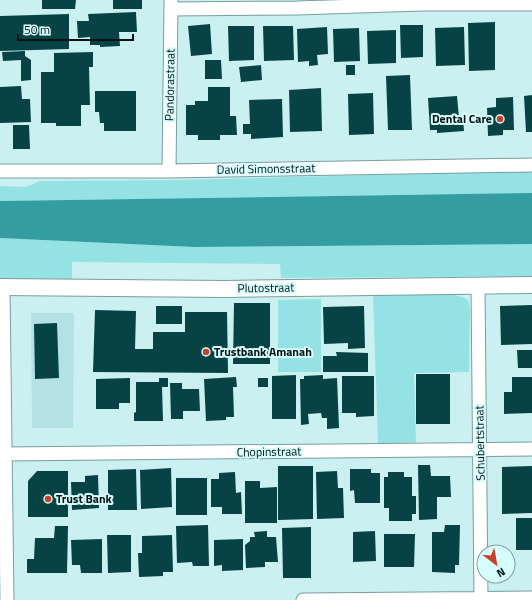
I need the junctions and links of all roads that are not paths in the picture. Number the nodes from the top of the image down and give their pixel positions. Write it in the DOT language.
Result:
graph roads {
  1 [pos="422,2"];
  2 [pos="171,4"];
  3 [pos="297,4"];
  4 [pos="532,4"];
  5 [pos="532,164"];
  6 [pos="0,171"];
  7 [pos="169,171"];
  8 [pos="532,285"];
  9 [pos="2,286"];
  10 [pos="478,286"];
  11 [pos="532,449"];
  12 [pos="480,450"];
  13 [pos="5,454"];
  14 [pos="532,598"];
  15 [pos="481,599"];
  16 [pos="7,600"];
  17 [pos="303,600"];
  1 -- 3 [label="street"];
  1 -- 4 [label="street"];
  2 -- 3 [label="street"];
  2 -- 7 [label="street, Pandorastraat"];
  5 -- 7 [label="street, David Simonsstraat"];
  6 -- 7 [label="street, David Simonsstraat"];
  8 -- 10 [label="street, Plutostraat"];
  9 -- 10 [label="street, Plutostraat"];
  9 -- 13 [label="street"];
  10 -- 12 [label="street, Schubertstraat"];
  11 -- 12 [label="street, Chopinstraat"];
  12 -- 13 [label="street, Chopinstraat"];
  12 -- 15 [label="street, Schubertstraat"];
  13 -- 16 [label="street"];
  14 -- 15 [label="street"];
  15 -- 17 [label="street"];
}
